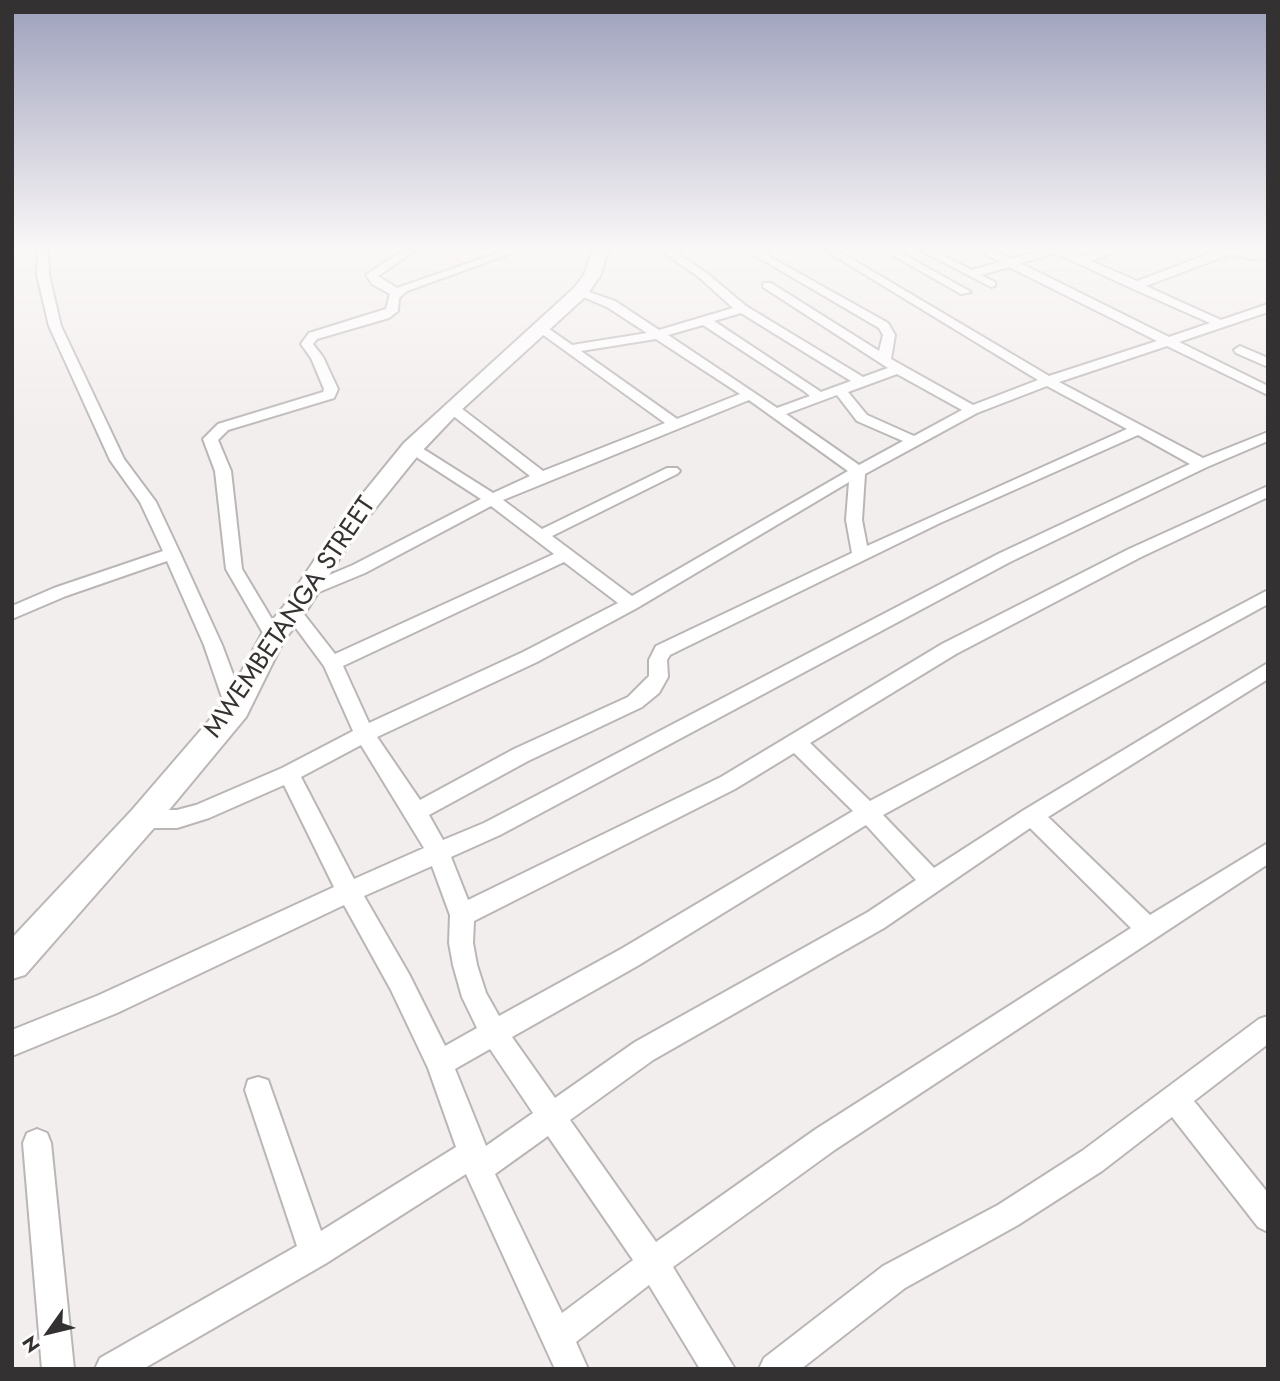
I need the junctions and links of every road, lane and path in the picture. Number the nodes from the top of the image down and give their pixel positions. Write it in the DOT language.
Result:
graph roads {
  1 [pos="52,313"];
  2 [pos="388,313"];
  3 [pos="557,313"];
  4 [pos="625,313"];
  5 [pos="728,313"];
  6 [pos="749,313"];
  7 [pos="812,313"];
  8 [pos="862,313"];
  9 [pos="936,313"];
  10 [pos="1111,313"];
  11 [pos="1197,313"];
  12 [pos="1252,313"];
  13 [pos="705,321"];
  14 [pos="1221,324"];
  15 [pos="541,329"];
  16 [pos="656,335"];
  17 [pos="1167,342"];
  18 [pos="572,349"];
  19 [pos="1240,350"];
  20 [pos="884,359"];
  21 [pos="1268,363"];
  22 [pos="898,369"];
  23 [pos="1048,381"];
  24 [pos="862,382"];
  25 [pos="840,390"];
  26 [pos="1268,391"];
  27 [pos="750,395"];
  28 [pos="819,398"];
  29 [pos="452,408"];
  30 [pos="972,410"];
  31 [pos="776,414"];
  32 [pos="674,423"];
  33 [pos="1140,429"];
  34 [pos="1268,436"];
  35 [pos="914,441"];
  36 [pos="412,447"];
  37 [pos="1202,464"];
  38 [pos="672,471"];
  39 [pos="858,471"];
  40 [pos="541,477"];
  41 [pos="1268,491"];
  42 [pos="492,499"];
  43 [pos="540,536"];
  44 [pos="172,553"];
  45 [pos="565,555"];
  46 [pos="861,555"];
  47 [pos="307,591"];
  48 [pos="1268,596"];
  49 [pos="631,604"];
  50 [pos="12,612"];
  51 [pos="293,612"];
  52 [pos="273,636"];
  53 [pos="332,663"];
  54 [pos="1268,670"];
  55 [pos="236,709"];
  56 [pos="364,734"];
  57 [pos="797,743"];
  58 [pos="289,774"];
  59 [pos="416,812"];
  60 [pos="866,814"];
  61 [pos="1032,816"];
  62 [pos="144,819"];
  63 [pos="438,852"];
  64 [pos="1268,852"];
  65 [pos="932,882"];
  66 [pos="350,891"];
  67 [pos="462,915"];
  68 [pos="1148,929"];
  69 [pos="12,963"];
  70 [pos="1268,1028"];
  71 [pos="494,1032"];
  72 [pos="12,1044"];
  73 [pos="440,1063"];
  74 [pos="258,1090"];
  75 [pos="1175,1099"];
  76 [pos="550,1116"];
  77 [pos="37,1143"];
  78 [pos="476,1161"];
  79 [pos="1268,1217"];
  80 [pos="314,1253"];
  81 [pos="653,1263"];
  82 [pos="557,1337"];
  83 [pos="58,1369"];
  84 [pos="111,1369"];
  85 [pos="572,1369"];
  86 [pos="719,1369"];
  87 [pos="775,1369"];
  1 -- 44 [label="street"];
  2 -- 52 [label="street"];
  3 -- 15 [label="street, MWEMBETANGA STREET"];
  4 -- 16 [label="street"];
  5 -- 13 [label="street"];
  6 -- 24 [label="street"];
  7 -- 20 [label="street"];
  8 -- 20 [label="street"];
  9 -- 23 [label="street"];
  10 -- 17 [label="street"];
  11 -- 14 [label="street"];
  12 -- 14 [label="street"];
  13 -- 16 [label="street"];
  13 -- 28 [label="street"];
  14 -- 17 [label="street"];
  15 -- 18 [label="street"];
  15 -- 29 [label="street, MWEMBETANGA STREET"];
  16 -- 18 [label="street"];
  16 -- 27 [label="street"];
  17 -- 23 [label="street"];
  17 -- 26 [label="street"];
  18 -- 32 [label="street"];
  19 -- 21 [label="street"];
  20 -- 22 [label="street"];
  22 -- 24 [label="street"];
  22 -- 30 [label="street"];
  23 -- 30 [label="street"];
  23 -- 33 [label="street"];
  24 -- 25 [label="street"];
  25 -- 28 [label="street"];
  25 -- 35 [label="street"];
  27 -- 31 [label="street"];
  27 -- 32 [label="street"];
  28 -- 31 [label="street"];
  29 -- 36 [label="street, MWEMBETANGA STREET"];
  29 -- 40 [label="street"];
  30 -- 35 [label="street"];
  31 -- 39 [label="street"];
  32 -- 40 [label="street"];
  33 -- 37 [label="street"];
  33 -- 46 [label="street"];
  34 -- 37 [label="street"];
  35 -- 39 [label="street"];
  36 -- 42 [label="street"];
  36 -- 47 [label="street, MWEMBETANGA STREET"];
  37 -- 63 [label="street"];
  38 -- 43 [label="street"];
  39 -- 46 [label="street"];
  39 -- 49 [label="street"];
  40 -- 42 [label="street"];
  41 -- 57 [label="street"];
  42 -- 43 [label="street"];
  42 -- 47 [label="street"];
  43 -- 45 [label="street"];
  44 -- 50 [label="street"];
  44 -- 55 [label="street"];
  45 -- 49 [label="street"];
  45 -- 53 [label="street"];
  46 -- 59 [label="street"];
  47 -- 51 [label="street, MWEMBETANGA STREET"];
  48 -- 60 [label="street"];
  49 -- 56 [label="street"];
  51 -- 52 [label="street, MWEMBETANGA STREET"];
  51 -- 53 [label="street"];
  52 -- 55 [label="street, MWEMBETANGA STREET"];
  53 -- 56 [label="street"];
  54 -- 61 [label="street"];
  55 -- 62 [label="street, MWEMBETANGA STREET"];
  56 -- 58 [label="street"];
  56 -- 59 [label="street"];
  57 -- 60 [label="street"];
  57 -- 67 [label="street"];
  58 -- 62 [label="street"];
  58 -- 66 [label="street"];
  59 -- 63 [label="street"];
  60 -- 65 [label="street"];
  60 -- 71 [label="street"];
  61 -- 65 [label="street"];
  61 -- 68 [label="street"];
  62 -- 69 [label="street, MWEMBETANGA STREET"];
  63 -- 66 [label="street"];
  63 -- 67 [label="street"];
  64 -- 68 [label="street"];
  65 -- 76 [label="street"];
  66 -- 72 [label="street"];
  66 -- 73 [label="street"];
  67 -- 71 [label="street"];
  68 -- 81 [label="street"];
  70 -- 75 [label="street"];
  71 -- 73 [label="street"];
  71 -- 76 [label="street"];
  73 -- 78 [label="street"];
  74 -- 80 [label="street"];
  75 -- 79 [label="street"];
  75 -- 87 [label="street"];
  76 -- 78 [label="street"];
  76 -- 81 [label="street"];
  77 -- 83 [label="street"];
  78 -- 80 [label="street"];
  78 -- 82 [label="street"];
  80 -- 84 [label="street"];
  81 -- 82 [label="street"];
  81 -- 86 [label="street"];
  82 -- 85 [label="street"];
}
